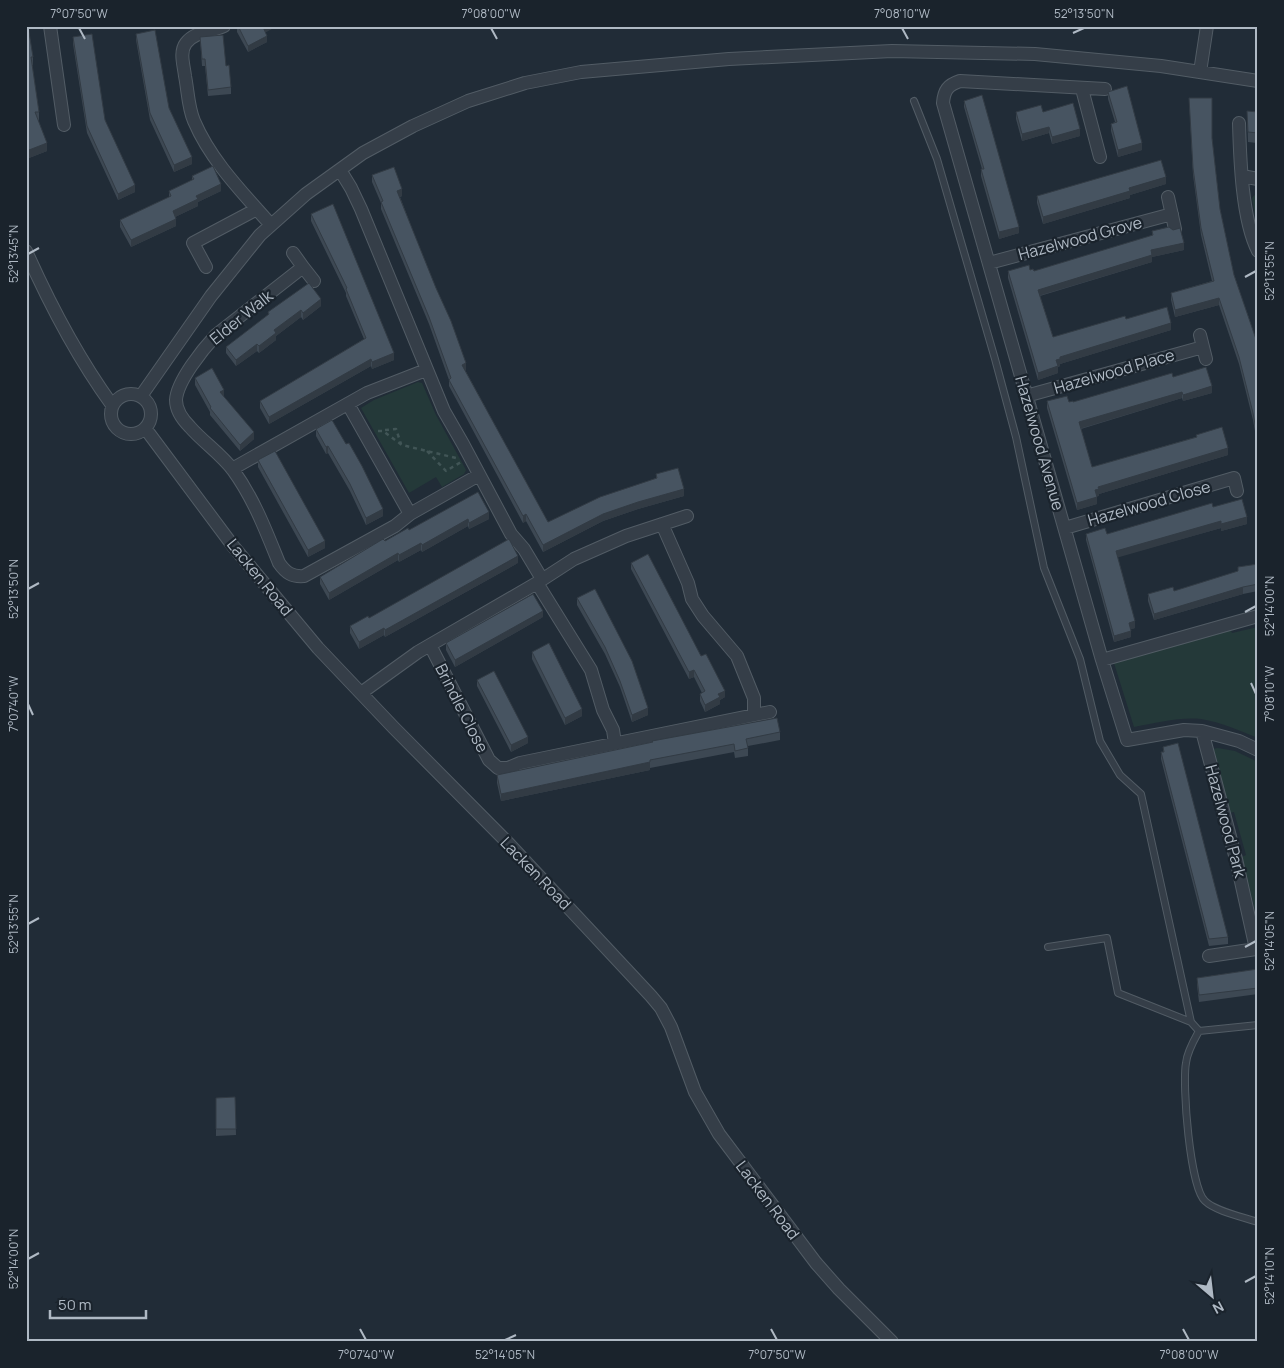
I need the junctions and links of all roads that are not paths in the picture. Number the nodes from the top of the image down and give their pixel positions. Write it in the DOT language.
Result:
graph roads {
  1 [pos="50,26"];
  2 [pos="224,26"];
  3 [pos="1207,26"];
  4 [pos="1200,72"];
  5 [pos="1258,80"];
  6 [pos="1082,89"];
  7 [pos="1105,89"];
  8 [pos="914,101"];
  9 [pos="1239,123"];
  10 [pos="64,125"];
  11 [pos="1100,157"];
  12 [pos="340,170"];
  13 [pos="1242,176"];
  14 [pos="1258,179"];
  15 [pos="1168,197"];
  16 [pos="257,209"];
  17 [pos="1172,214"];
  18 [pos="271,225"];
  19 [pos="1175,229"];
  20 [pos="26,251"];
  21 [pos="1258,251"];
  22 [pos="293,253"];
  23 [pos="989,262"];
  24 [pos="206,268"];
  25 [pos="303,268"];
  26 [pos="314,281"];
  27 [pos="1203,347"];
  28 [pos="426,370"];
  29 [pos="140,396"];
  30 [pos="1026,396"];
  31 [pos="348,404"];
  32 [pos="112,405"];
  33 [pos="144,428"];
  34 [pos="232,469"];
  35 [pos="479,475"];
  36 [pos="1238,491"];
  37 [pos="410,514"];
  38 [pos="687,516"];
  39 [pos="662,524"];
  40 [pos="1065,528"];
  41 [pos="540,581"];
  42 [pos="1258,616"];
  43 [pos="430,645"];
  44 [pos="1102,660"];
  45 [pos="361,693"];
  46 [pos="770,712"];
  47 [pos="754,715"];
  48 [pos="1202,731"];
  49 [pos="616,743"];
  50 [pos="1258,750"];
  51 [pos="1048,947"];
  52 [pos="1257,949"];
  53 [pos="1209,956"];
  54 [pos="1191,1022"];
  55 [pos="1258,1025"];
  56 [pos="1199,1031"];
  57 [pos="1258,1222"];
  58 [pos="892,1342"];
  1 -- 10 [label="street"];
  2 -- 16 [label="street"];
  3 -- 4 [label="street"];
  4 -- 5 [label="street"];
  4 -- 12 [label="street"];
  6 -- 7 [label="street"];
  6 -- 11 [label="street"];
  6 -- 23 [label="street, Hazelwood Avenue"];
  8 -- 54 [label="lane"];
  9 -- 13 [label="street"];
  12 -- 18 [label="street"];
  12 -- 28 [label="street"];
  13 -- 14 [label="street"];
  13 -- 21 [label="street"];
  15 -- 17 [label="street"];
  16 -- 18 [label="street"];
  16 -- 24 [label="street"];
  17 -- 19 [label="street"];
  17 -- 23 [label="street, Hazelwood Grove"];
  18 -- 29 [label="street"];
  20 -- 32 [label="street"];
  22 -- 25 [label="street"];
  23 -- 30 [label="street, Hazelwood Avenue"];
  25 -- 26 [label="street"];
  25 -- 34 [label="street, Elder Walk"];
  27 -- 30 [label="street, Hazelwood Place"];
  28 -- 31 [label="street"];
  28 -- 35 [label="street"];
  29 -- 32 [label="street"];
  29 -- 33 [label="street"];
  30 -- 40 [label="street, Hazelwood Avenue"];
  31 -- 34 [label="street"];
  31 -- 37 [label="street"];
  32 -- 33 [label="street"];
  33 -- 45 [label="street, Lacken Road"];
  34 -- 37 [label="street, Elder Walk"];
  35 -- 37 [label="street, Elder Walk"];
  35 -- 41 [label="street"];
  36 -- 40 [label="street, Hazelwood Close"];
  38 -- 39 [label="street, Brindle Close"];
  39 -- 41 [label="street, Brindle Close"];
  39 -- 47 [label="street"];
  40 -- 44 [label="street, Hazelwood Avenue"];
  41 -- 43 [label="street, Brindle Close"];
  41 -- 49 [label="street"];
  42 -- 44 [label="street"];
  43 -- 45 [label="street, Brindle Close"];
  43 -- 49 [label="street, Brindle Close"];
  44 -- 48 [label="street, Hazelwood Avenue"];
  45 -- 58 [label="street, Lacken Road"];
  46 -- 47 [label="street, Brindle Close"];
  47 -- 49 [label="street, Brindle Close"];
  48 -- 50 [label="street"];
  48 -- 52 [label="street, Hazelwood Park"];
  51 -- 54 [label="lane"];
  52 -- 53 [label="street, Hazelwood Park"];
  54 -- 56 [label="lane"];
  55 -- 56 [label="lane"];
  56 -- 57 [label="lane"];
}
